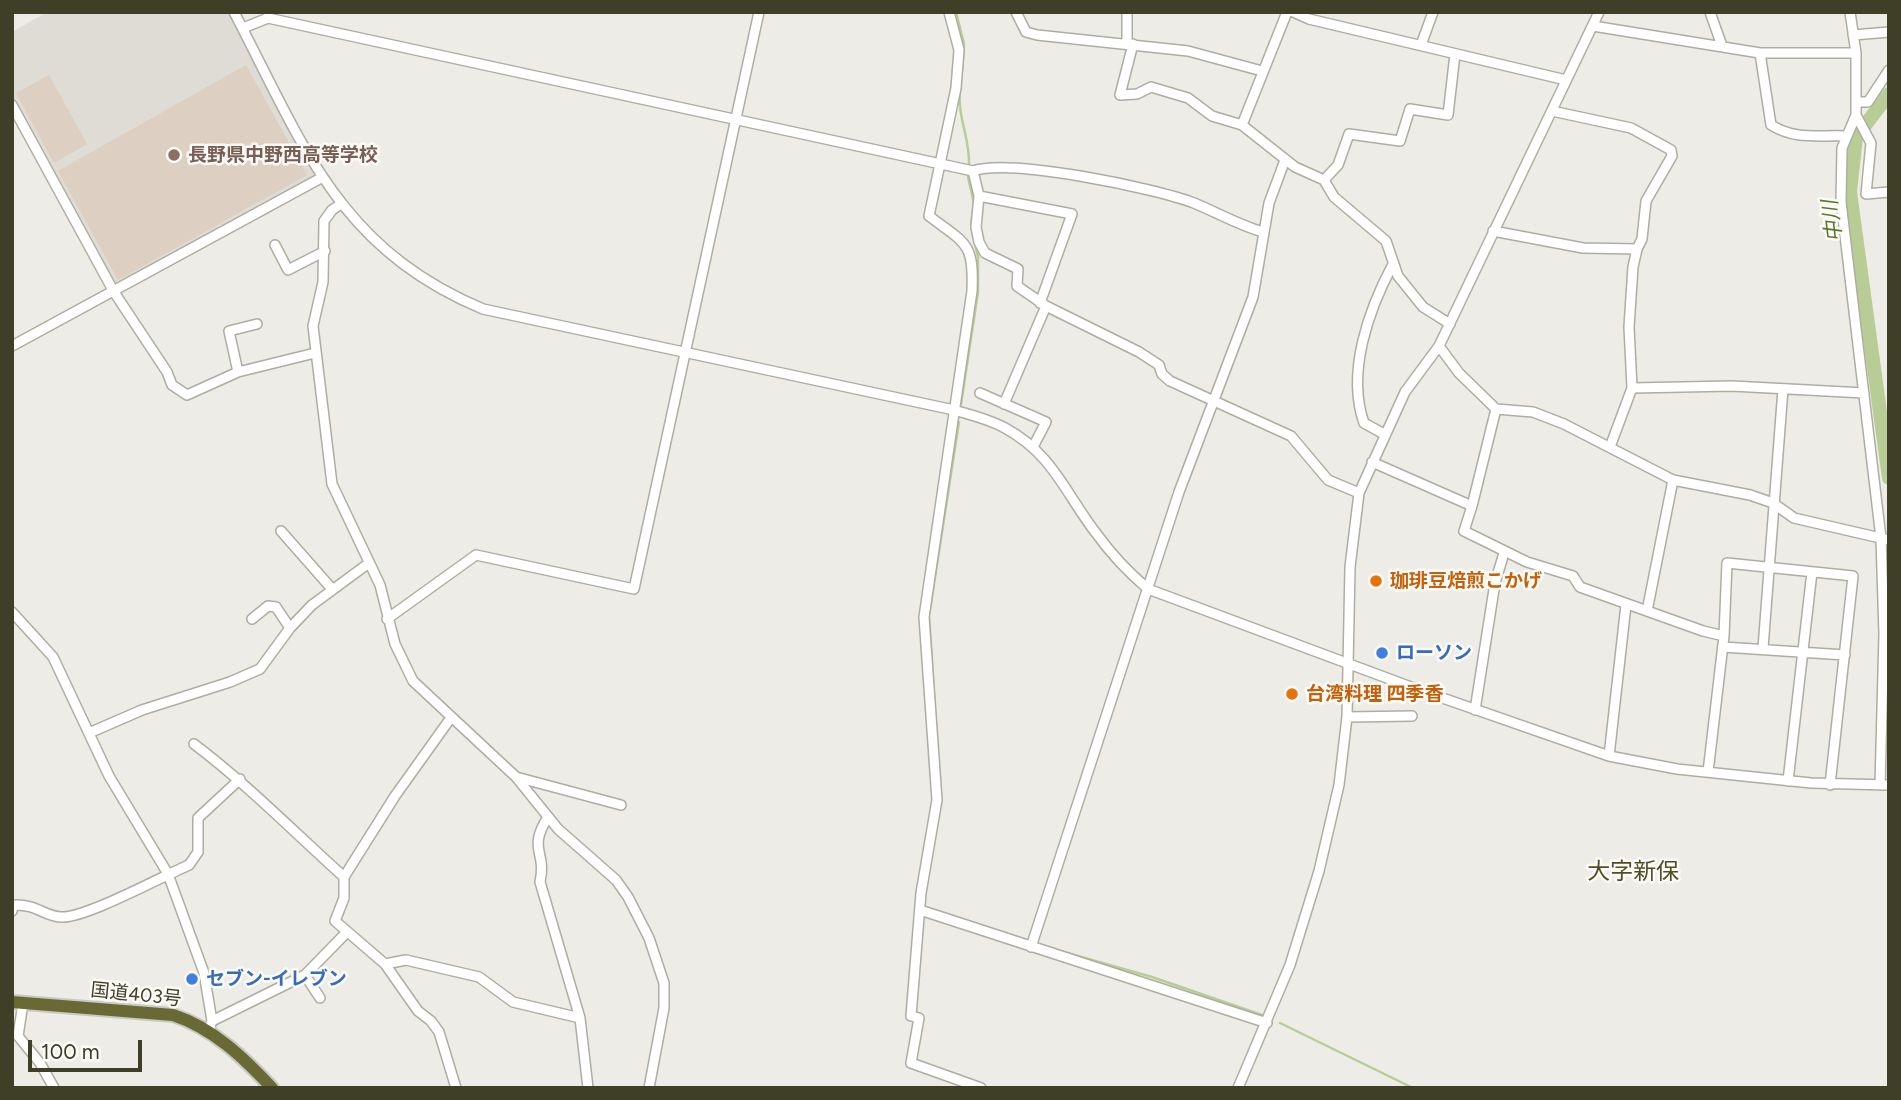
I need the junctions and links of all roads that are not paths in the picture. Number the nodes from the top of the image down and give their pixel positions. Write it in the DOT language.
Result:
graph roads {
  1 [pos="234,12"];
  2 [pos="759,12"];
  3 [pos="948,12"];
  4 [pos="1016,12"];
  5 [pos="1127,12"];
  6 [pos="1287,12"];
  7 [pos="1293,12"];
  8 [pos="1433,12"];
  9 [pos="1599,12"];
  10 [pos="1710,12"];
  11 [pos="1850,12"];
  12 [pos="268,15"];
  13 [pos="1593,26"];
  14 [pos="243,28"];
  15 [pos="1889,32"];
  16 [pos="1853,35"];
  17 [pos="1130,43"];
  18 [pos="1421,44"];
  19 [pos="1722,46"];
  20 [pos="1760,53"];
  21 [pos="1856,53"];
  22 [pos="1455,54"];
  23 [pos="1889,70"];
  24 [pos="1262,71"];
  25 [pos="1566,80"];
  26 [pos="1858,102"];
  27 [pos="12,105"];
  28 [pos="1552,111"];
  29 [pos="1856,115"];
  30 [pos="737,118"];
  31 [pos="1241,125"];
  32 [pos="1845,136"];
  33 [pos="1285,160"];
  34 [pos="940,164"];
  35 [pos="974,172"];
  36 [pos="321,178"];
  37 [pos="1324,180"];
  38 [pos="1889,192"];
  39 [pos="979,196"];
  40 [pos="341,204"];
  41 [pos="1263,232"];
  42 [pos="1493,232"];
  43 [pos="275,245"];
  44 [pos="1637,249"];
  45 [pos="325,251"];
  46 [pos="1393,264"];
  47 [pos="288,270"];
  48 [pos="293,280"];
  49 [pos="114,292"];
  50 [pos="1043,305"];
  51 [pos="257,324"];
  52 [pos="1450,324"];
  53 [pos="1439,345"];
  54 [pos="12,346"];
  55 [pos="315,353"];
  56 [pos="686,353"];
  57 [pos="238,372"];
  58 [pos="1632,388"];
  59 [pos="1783,389"];
  60 [pos="979,393"];
  61 [pos="1864,393"];
  62 [pos="1214,400"];
  63 [pos="1004,404"];
  64 [pos="1496,409"];
  65 [pos="954,410"];
  66 [pos="1384,434"];
  67 [pos="1033,447"];
  68 [pos="1610,447"];
  69 [pos="1372,463"];
  70 [pos="1673,480"];
  71 [pos="1359,493"];
  72 [pos="1773,503"];
  73 [pos="1472,506"];
  74 [pos="281,531"];
  75 [pos="1885,539"];
  76 [pos="1504,552"];
  77 [pos="369,563"];
  78 [pos="1768,568"];
  79 [pos="1812,572"];
  80 [pos="332,589"];
  81 [pos="1148,589"];
  82 [pos="1626,605"];
  83 [pos="1647,611"];
  84 [pos="12,612"];
  85 [pos="252,619"];
  86 [pos="387,619"];
  87 [pos="290,628"];
  88 [pos="1724,636"];
  89 [pos="1723,647"];
  90 [pos="1763,648"];
  91 [pos="1803,652"];
  92 [pos="1844,655"];
  93 [pos="1347,663"];
  94 [pos="1475,710"];
  95 [pos="1412,716"];
  96 [pos="1347,717"];
  97 [pos="450,719"];
  98 [pos="89,733"];
  99 [pos="194,744"];
  100 [pos="1609,756"];
  101 [pos="1708,772"];
  102 [pos="516,777"];
  103 [pos="240,779"];
  104 [pos="1788,780"];
  105 [pos="1830,785"];
  106 [pos="1885,785"];
  107 [pos="621,805"];
  108 [pos="548,817"];
  109 [pos="168,874"];
  110 [pos="344,877"];
  111 [pos="919,909"];
  112 [pos="12,911"];
  113 [pos="347,932"];
  114 [pos="1031,947"];
  115 [pos="385,964"];
  116 [pos="306,975"];
  117 [pos="320,998"];
  118 [pos="18,1002"];
  119 [pos="580,1018"];
  120 [pos="1267,1023"];
  121 [pos="210,1026"];
  122 [pos="54,1088"];
  123 [pos="272,1088"];
  124 [pos="456,1088"];
  125 [pos="588,1088"];
  126 [pos="649,1088"];
  127 [pos="981,1088"];
  128 [pos="1238,1088"];
  1 -- 14 [label="street"];
  2 -- 30 [label="street"];
  3 -- 34 [label="street"];
  4 -- 17 [label="street"];
  5 -- 17 [label="street"];
  6 -- 24 [label="street"];
  7 -- 18 [label="street"];
  8 -- 18 [label="street"];
  9 -- 13 [label="street"];
  10 -- 19 [label="street"];
  11 -- 16 [label="street"];
  12 -- 14 [label="street"];
  12 -- 30 [label="street"];
  13 -- 19 [label="street"];
  13 -- 25 [label="street"];
  14 -- 36 [label="street"];
  15 -- 16 [label="street"];
  16 -- 21 [label="street"];
  17 -- 24 [label="street"];
  17 -- 31 [label="street"];
  18 -- 22 [label="street"];
  19 -- 20 [label="street"];
  20 -- 21 [label="street"];
  20 -- 32 [label="street"];
  21 -- 26 [label="street"];
  22 -- 25 [label="street"];
  22 -- 37 [label="street"];
  23 -- 26 [label="street"];
  24 -- 31 [label="street"];
  25 -- 28 [label="street"];
  26 -- 29 [label="street"];
  27 -- 49 [label="street"];
  28 -- 42 [label="street"];
  28 -- 44 [label="street"];
  29 -- 32 [label="street"];
  29 -- 38 [label="street"];
  30 -- 34 [label="street"];
  30 -- 56 [label="street"];
  31 -- 33 [label="street"];
  32 -- 61 [label="street"];
  33 -- 37 [label="street"];
  33 -- 41 [label="street"];
  34 -- 35 [label="street"];
  34 -- 65 [label="street"];
  35 -- 39 [label="street"];
  35 -- 41 [label="street"];
  36 -- 40 [label="street"];
  36 -- 49 [label="street"];
  37 -- 46 [label="street"];
  39 -- 50 [label="street"];
  39 -- 50 [label="street"];
  40 -- 45 [label="street"];
  40 -- 56 [label="street"];
  41 -- 62 [label="street"];
  42 -- 44 [label="street"];
  42 -- 52 [label="street"];
  43 -- 47 [label="street"];
  44 -- 58 [label="street"];
  45 -- 47 [label="street"];
  45 -- 55 [label="street"];
  46 -- 52 [label="street"];
  46 -- 66 [label="street"];
  47 -- 48 [label="street"];
  49 -- 54 [label="street"];
  49 -- 57 [label="street"];
  50 -- 62 [label="street"];
  50 -- 63 [label="street"];
  51 -- 57 [label="street"];
  52 -- 53 [label="street"];
  53 -- 64 [label="street"];
  53 -- 66 [label="street"];
  55 -- 57 [label="street"];
  55 -- 77 [label="street"];
  56 -- 65 [label="street"];
  56 -- 86 [label="street"];
  58 -- 59 [label="street"];
  58 -- 68 [label="street"];
  59 -- 61 [label="street"];
  59 -- 72 [label="street"];
  60 -- 63 [label="street"];
  61 -- 75 [label="street"];
  62 -- 71 [label="street"];
  62 -- 81 [label="street"];
  63 -- 67 [label="street"];
  64 -- 68 [label="street"];
  64 -- 73 [label="street"];
  65 -- 67 [label="street"];
  65 -- 111 [label="street"];
  66 -- 69 [label="street"];
  67 -- 81 [label="street"];
  68 -- 70 [label="street"];
  69 -- 71 [label="street"];
  69 -- 73 [label="street"];
  70 -- 72 [label="street"];
  70 -- 83 [label="street"];
  71 -- 93 [label="street"];
  72 -- 75 [label="street"];
  72 -- 78 [label="street"];
  73 -- 76 [label="street"];
  74 -- 80 [label="street"];
  75 -- 106 [label="street"];
  76 -- 82 [label="street"];
  76 -- 94 [label="street"];
  77 -- 80 [label="street"];
  77 -- 86 [label="street"];
  78 -- 79 [label="street"];
  78 -- 88 [label="street"];
  78 -- 90 [label="street"];
  79 -- 91 [label="street"];
  79 -- 92 [label="street"];
  80 -- 87 [label="street"];
  81 -- 93 [label="street"];
  81 -- 114 [label="street"];
  82 -- 83 [label="street"];
  82 -- 100 [label="street"];
  83 -- 88 [label="street"];
  84 -- 98 [label="street"];
  85 -- 87 [label="street"];
  86 -- 97 [label="street"];
  87 -- 98 [label="street"];
  88 -- 89 [label="street"];
  89 -- 90 [label="street"];
  89 -- 101 [label="street"];
  90 -- 91 [label="street"];
  91 -- 92 [label="street"];
  91 -- 104 [label="street"];
  92 -- 105 [label="street"];
  93 -- 94 [label="street"];
  93 -- 96 [label="street"];
  94 -- 100 [label="street"];
  95 -- 96 [label="street"];
  96 -- 120 [label="street"];
  97 -- 102 [label="street"];
  97 -- 110 [label="street"];
  98 -- 109 [label="street"];
  99 -- 103 [label="street"];
  100 -- 101 [label="street"];
  101 -- 104 [label="street"];
  102 -- 107 [label="street"];
  102 -- 108 [label="street"];
  103 -- 109 [label="street"];
  103 -- 110 [label="street"];
  104 -- 105 [label="street"];
  105 -- 106 [label="street"];
  108 -- 119 [label="street"];
  108 -- 126 [label="street"];
  109 -- 112 [label="street"];
  109 -- 121 [label="street"];
  110 -- 113 [label="street"];
  111 -- 114 [label="street"];
  111 -- 127 [label="street"];
  113 -- 115 [label="street"];
  113 -- 116 [label="street"];
  114 -- 120 [label="street"];
  115 -- 119 [label="street"];
  115 -- 124 [label="street"];
  116 -- 117 [label="street"];
  116 -- 121 [label="street"];
  118 -- 121 [label="highway, 国道403号"];
  118 -- 122 [label="street"];
  119 -- 125 [label="street"];
  120 -- 128 [label="street"];
  121 -- 123 [label="highway, 国道403号"];
}
